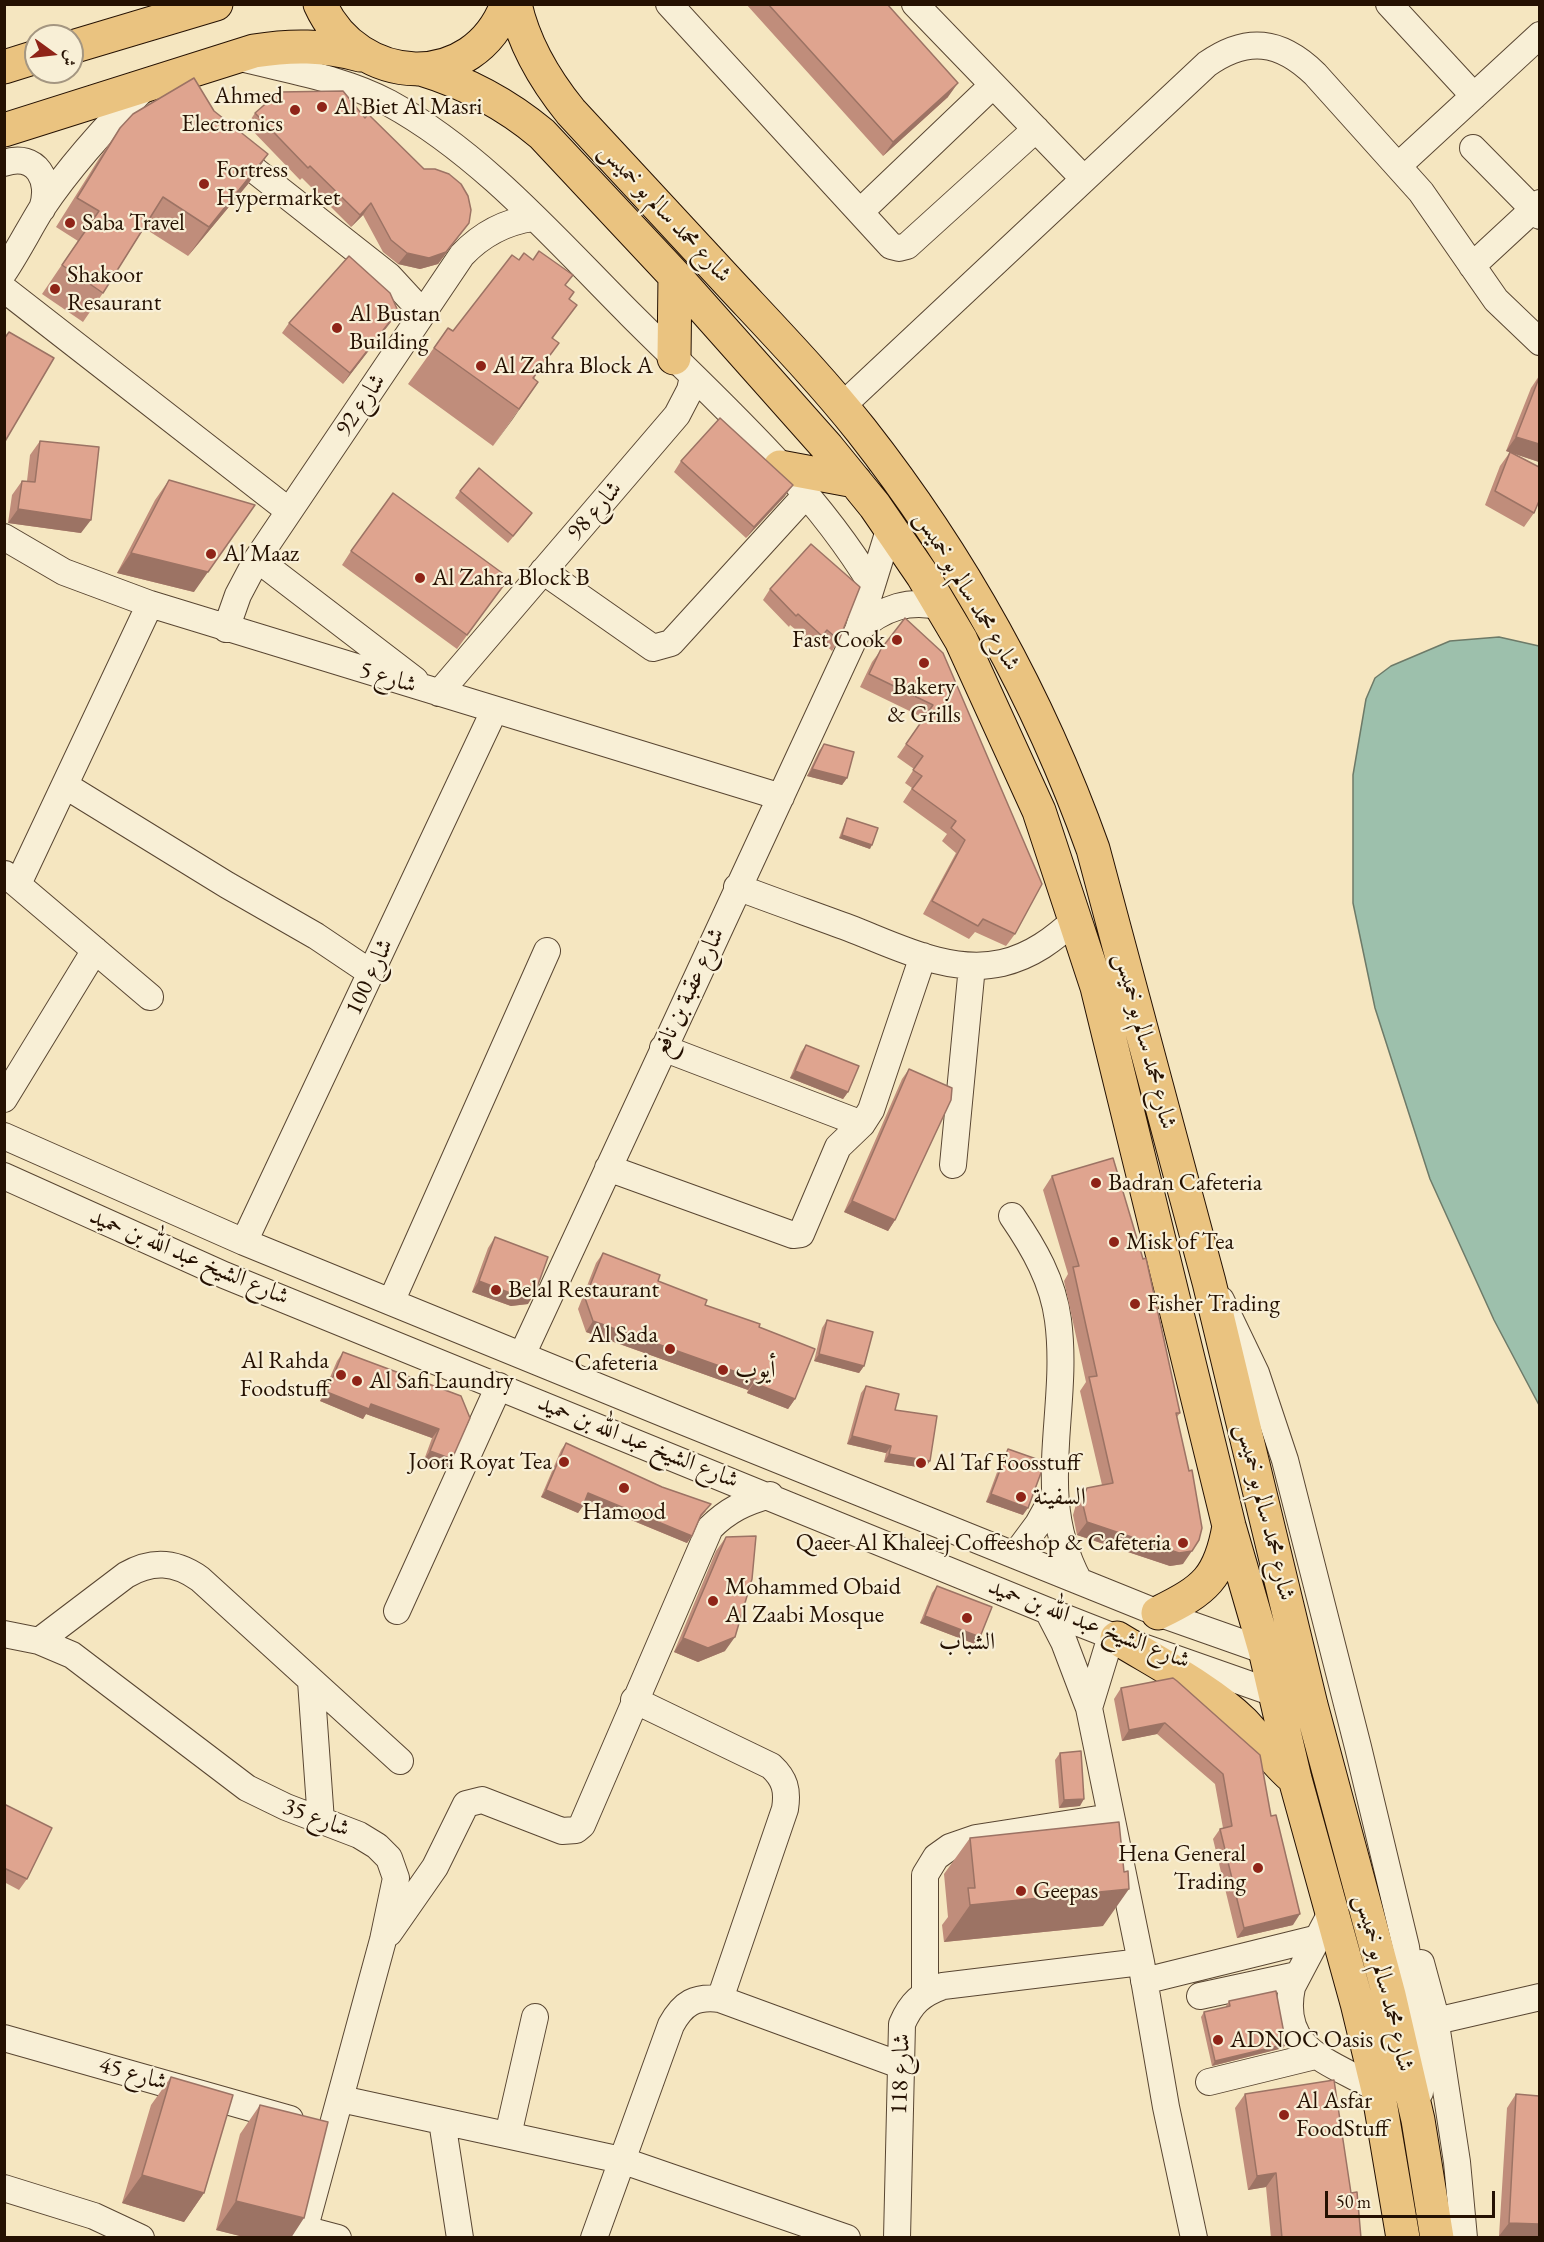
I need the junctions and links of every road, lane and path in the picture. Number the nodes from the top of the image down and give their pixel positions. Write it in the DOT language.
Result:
graph roads {
  1 [pos="320,4"];
  2 [pos="507,4"];
  3 [pos="515,4"];
  4 [pos="915,4"];
  5 [pos="1389,4"];
  6 [pos="212,5"];
  7 [pos="683,9"];
  8 [pos="1539,35"];
  9 [pos="84,43"];
  10 [pos="360,54"];
  11 [pos="234,57"];
  12 [pos="24,61"];
  13 [pos="4,67"];
  14 [pos="421,69"];
  15 [pos="147,84"];
  16 [pos="993,85"];
  17 [pos="1474,96"];
  18 [pos="1036,129"];
  19 [pos="4,130"];
  20 [pos="213,136"];
  21 [pos="1473,148"];
  22 [pos="4,163"];
  23 [pos="1398,166"];
  24 [pos="1084,179"];
  25 [pos="42,209"];
  26 [pos="1537,209"];
  27 [pos="860,212"];
  28 [pos="533,218"];
  29 [pos="1472,266"];
  30 [pos="4,272"];
  31 [pos="675,276"];
  32 [pos="4,289"];
  33 [pos="421,315"];
  34 [pos="1539,342"];
  35 [pos="684,367"];
  36 [pos="842,406"];
  37 [pos="780,467"];
  38 [pos="855,481"];
  39 [pos="806,495"];
  40 [pos="289,511"];
  41 [pos="890,527"];
  42 [pos="4,537"];
  43 [pos="257,559"];
  44 [pos="543,571"];
  45 [pos="872,585"];
  46 [pos="150,604"];
  47 [pos="943,607"];
  48 [pos="226,629"];
  49 [pos="858,630"];
  50 [pos="433,692"];
  51 [pos="494,711"];
  52 [pos="66,786"];
  53 [pos="781,797"];
  54 [pos="11,879"];
  55 [pos="737,887"];
  56 [pos="1076,919"];
  57 [pos="95,950"];
  58 [pos="547,951"];
  59 [pos="922,956"];
  60 [pos="972,966"];
  61 [pos="371,973"];
  62 [pos="150,997"];
  63 [pos="663,1048"];
  64 [pos="4,1099"];
  65 [pos="862,1124"];
  66 [pos="4,1136"];
  67 [pos="953,1165"];
  68 [pos="608,1168"];
  69 [pos="5,1176"];
  70 [pos="1012,1216"];
  71 [pos="244,1242"];
  72 [pos="1209,1282"];
  73 [pos="391,1302"];
  74 [pos="522,1355"];
  75 [pos="499,1386"];
  76 [pos="770,1495"];
  77 [pos="1053,1497"];
  78 [pos="1229,1526"];
  79 [pos="1015,1555"];
  80 [pos="1079,1581"];
  81 [pos="397,1611"];
  82 [pos="1048,1611"];
  83 [pos="1158,1613"];
  84 [pos="4,1634"];
  85 [pos="1114,1637"];
  86 [pos="39,1641"];
  87 [pos="1265,1650"];
  88 [pos="1302,1664"];
  89 [pos="311,1681"];
  90 [pos="1277,1695"];
  91 [pos="634,1700"];
  92 [pos="1311,1705"];
  93 [pos="1089,1708"];
  94 [pos="399,1761"];
  95 [pos="1295,1779"];
  96 [pos="1111,1817"];
  97 [pos="321,1821"];
  98 [pos="1401,1923"];
  99 [pos="1325,1925"];
  100 [pos="383,1940"];
  101 [pos="1143,1972"];
  102 [pos="1297,1975"];
  103 [pos="925,1993"];
  104 [pos="1200,1996"];
  105 [pos="1539,1997"];
  106 [pos="720,1999"];
  107 [pos="535,2017"];
  108 [pos="1436,2021"];
  109 [pos="4,2038"];
  110 [pos="1315,2056"];
  111 [pos="900,2065"];
  112 [pos="1209,2082"];
  113 [pos="1378,2090"];
  114 [pos="341,2099"];
  115 [pos="1419,2120"];
  116 [pos="442,2121"];
  117 [pos="332,2131"];
  118 [pos="508,2135"];
  119 [pos="621,2160"];
  120 [pos="4,2188"];
  121 [pos="303,2233"];
  122 [pos="141,2238"];
  123 [pos="338,2238"];
  124 [pos="460,2238"];
  125 [pos="594,2238"];
  126 [pos="847,2238"];
  127 [pos="897,2238"];
  128 [pos="1194,2238"];
  129 [pos="1403,2238"];
  130 [pos="1437,2238"];
  131 [pos="1464,2238"];
  1 -- 10 [label="main road"];
  2 -- 14 [label="main road"];
  3 -- 36 [label="main road, شارع محمد سالم بو خميس"];
  4 -- 16 [label="street"];
  5 -- 17 [label="street"];
  6 -- 9 [label="main road"];
  7 -- 27 [label="street"];
  8 -- 17 [label="street"];
  10 -- 11 [label="main road"];
  10 -- 14 [label="main road"];
  11 -- 15 [label="main road"];
  11 -- 28 [label="street"];
  12 -- 13 [label="main road"];
  14 -- 31 [label="main road, شارع محمد سالم بو خميس"];
  15 -- 19 [label="main road"];
  15 -- 25 [label="street"];
  16 -- 18 [label="street"];
  16 -- 27 [label="street"];
  17 -- 23 [label="street"];
  18 -- 24 [label="street"];
  18 -- 27 [label="street"];
  20 -- 33 [label="street"];
  21 -- 26 [label="street"];
  22 -- 25 [label="street"];
  23 -- 24 [label="street"];
  23 -- 29 [label="street"];
  24 -- 36 [label="street"];
  25 -- 30 [label="street"];
  26 -- 29 [label="street"];
  28 -- 33 [label="street, شارع 92"];
  28 -- 35 [label="street"];
  29 -- 34 [label="street"];
  31 -- 35 [label="main road"];
  31 -- 38 [label="main road, شارع محمد سالم بو خميس"];
  32 -- 40 [label="street"];
  33 -- 40 [label="street, شارع 92"];
  35 -- 37 [label="street"];
  35 -- 44 [label="street, شارع 98"];
  36 -- 72 [label="main road, شارع محمد سالم بو خميس"];
  37 -- 38 [label="main road"];
  37 -- 39 [label="street"];
  38 -- 41 [label="main road, شارع محمد سالم بو خميس"];
  39 -- 44 [label="street"];
  39 -- 45 [label="street"];
  40 -- 43 [label="street, شارع 92"];
  41 -- 45 [label="street, شارع عقبة بن نافع"];
  41 -- 47 [label="main road, شارع محمد سالم بو خميس"];
  42 -- 46 [label="street, شارع 5"];
  43 -- 48 [label="street, شارع 92"];
  43 -- 50 [label="street"];
  44 -- 50 [label="street, شارع 98"];
  45 -- 49 [label="street, شارع عقبة بن نافع"];
  46 -- 48 [label="street, شارع 5"];
  46 -- 52 [label="street"];
  47 -- 49 [label="street"];
  47 -- 56 [label="main road, شارع محمد سالم بو خميس"];
  48 -- 50 [label="street, شارع 5"];
  49 -- 53 [label="street, شارع عقبة بن نافع"];
  50 -- 51 [label="street, شارع 5"];
  51 -- 53 [label="street, شارع 5"];
  51 -- 61 [label="street, شارع 100"];
  52 -- 54 [label="street"];
  52 -- 61 [label="street"];
  53 -- 55 [label="street, شارع عقبة بن نافع"];
  54 -- 57 [label="street"];
  55 -- 59 [label="street"];
  55 -- 63 [label="street, شارع عقبة بن نافع"];
  56 -- 60 [label="street"];
  56 -- 78 [label="main road, شارع محمد سالم بو خميس"];
  57 -- 62 [label="street"];
  57 -- 64 [label="street"];
  58 -- 73 [label="street"];
  59 -- 60 [label="street"];
  59 -- 65 [label="street"];
  60 -- 67 [label="street"];
  61 -- 71 [label="street, شارع 100"];
  63 -- 65 [label="street"];
  63 -- 68 [label="street, شارع عقبة بن نافع"];
  65 -- 68 [label="street"];
  66 -- 71 [label="street, شارع الشيخ عبد الله بن حميد"];
  68 -- 74 [label="street, شارع عقبة بن نافع"];
  69 -- 75 [label="street, شارع الشيخ عبد الله بن حميد"];
  70 -- 77 [label="street"];
  71 -- 73 [label="street, شارع الشيخ عبد الله بن حميد"];
  72 -- 88 [label="main road, شارع محمد سالم بو خميس"];
  72 -- 98 [label="street"];
  73 -- 74 [label="street, شارع الشيخ عبد الله بن حميد"];
  74 -- 79 [label="street, شارع الشيخ عبد الله بن حميد"];
  75 -- 76 [label="street, شارع الشيخ عبد الله بن حميد"];
  75 -- 81 [label="street"];
  76 -- 82 [label="street, شارع الشيخ عبد الله بن حميد"];
  76 -- 91 [label="street"];
  77 -- 79 [label="street"];
  77 -- 80 [label="street"];
  78 -- 83 [label="main road"];
  78 -- 87 [label="main road, شارع محمد سالم بو خميس"];
  79 -- 80 [label="street, شارع الشيخ عبد الله بن حميد"];
  80 -- 83 [label="street, شارع الشيخ عبد الله بن حميد"];
  82 -- 85 [label="street, شارع الشيخ عبد الله بن حميد"];
  82 -- 93 [label="street"];
  83 -- 87 [label="street, شارع الشيخ عبد الله بن حميد"];
  84 -- 86 [label="street, شارع 35"];
  85 -- 90 [label="street, شارع الشيخ عبد الله بن حميد"];
  85 -- 93 [label="street"];
  85 -- 95 [label="main road"];
  86 -- 89 [label="street"];
  86 -- 97 [label="street, شارع 35"];
  87 -- 88 [label="street, شارع الشيخ عبد الله بن حميد"];
  87 -- 90 [label="main road, شارع محمد سالم بو خميس"];
  88 -- 92 [label="main road, شارع محمد سالم بو خميس"];
  89 -- 94 [label="street"];
  89 -- 97 [label="street"];
  90 -- 92 [label="street, شارع الشيخ عبد الله بن حميد"];
  90 -- 95 [label="main road, شارع محمد سالم بو خميس"];
  91 -- 100 [label="street"];
  91 -- 106 [label="street"];
  92 -- 115 [label="main road, شارع محمد سالم بو خميس"];
  93 -- 96 [label="street"];
  95 -- 99 [label="main road, شارع محمد سالم بو خميس"];
  96 -- 101 [label="street"];
  96 -- 103 [label="street"];
  97 -- 100 [label="street, شارع 35"];
  98 -- 108 [label="street"];
  98 -- 115 [label="street"];
  99 -- 101 [label="street"];
  99 -- 102 [label="street"];
  99 -- 113 [label="main road, شارع محمد سالم بو خميس"];
  100 -- 114 [label="street, شارع 35"];
  101 -- 103 [label="street"];
  101 -- 128 [label="street"];
  102 -- 104 [label="street"];
  102 -- 110 [label="street"];
  103 -- 111 [label="street, شارع 118"];
  105 -- 108 [label="street"];
  106 -- 111 [label="street"];
  106 -- 119 [label="street"];
  107 -- 118 [label="street"];
  108 -- 131 [label="street"];
  109 -- 117 [label="street, شارع 45"];
  110 -- 112 [label="street"];
  110 -- 113 [label="street"];
  111 -- 127 [label="street, شارع 118"];
  113 -- 129 [label="main road, شارع محمد سالم بو خميس"];
  114 -- 116 [label="street"];
  114 -- 117 [label="street, شارع 35"];
  115 -- 130 [label="main road, شارع محمد سالم بو خميس"];
  116 -- 118 [label="street"];
  116 -- 124 [label="street"];
  117 -- 121 [label="street, شارع 35"];
  118 -- 119 [label="street"];
  119 -- 125 [label="street"];
  119 -- 126 [label="street"];
  120 -- 122 [label="street"];
  121 -- 123 [label="street"];
}
